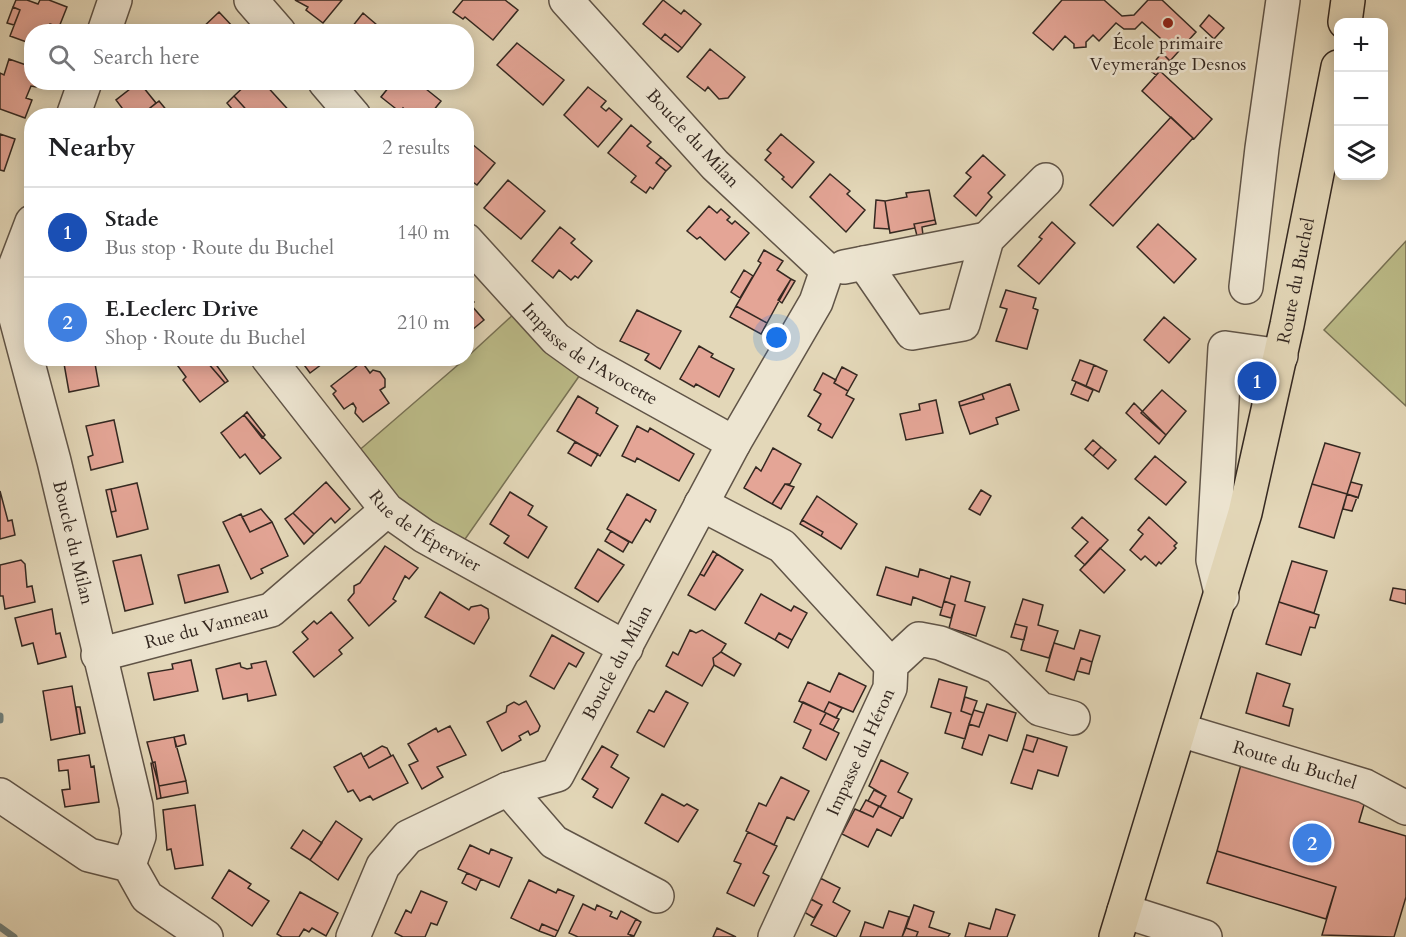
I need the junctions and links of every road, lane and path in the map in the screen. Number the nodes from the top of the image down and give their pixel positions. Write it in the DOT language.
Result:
graph roads {
  1 [pos="116,0"];
  2 [pos="251,0"];
  3 [pos="566,0"];
  4 [pos="1283,0"];
  5 [pos="1348,0"];
  6 [pos="1346,18"];
  7 [pos="107,24"];
  8 [pos="272,24"];
  9 [pos="1337,72"];
  10 [pos="332,90"];
  11 [pos="347,108"];
  12 [pos="1046,180"];
  13 [pos="987,239"];
  14 [pos="24,242"];
  15 [pos="474,249"];
  16 [pos="864,263"];
  17 [pos="827,270"];
  18 [pos="1246,287"];
  19 [pos="24,348"];
  20 [pos="1281,356"];
  21 [pos="29,366"];
  22 [pos="274,366"];
  23 [pos="734,443"];
  24 [pos="701,504"];
  25 [pos="387,510"];
  26 [pos="1222,597"];
  27 [pos="626,648"];
  28 [pos="98,655"];
  29 [pos="891,665"];
  30 [pos="1073,718"];
  31 [pos="1180,730"];
  32 [pos="508,789"];
  33 [pos="4,798"];
  34 [pos="1406,808"];
  35 [pos="129,865"];
  36 [pos="657,896"];
  37 [pos="1120,924"];
  38 [pos="777,936"];
  39 [pos="207,937"];
  40 [pos="353,937"];
  41 [pos="1205,937"];
  1 -- 7 [label="street"];
  2 -- 8 [label="street"];
  3 -- 17 [label="street, Boucle du Milan"];
  4 -- 18 [label="street"];
  5 -- 6 [label="main road"];
  9 -- 20 [label="main road, Route du Buchel"];
  10 -- 11 [label="street"];
  12 -- 13 [label="street"];
  13 -- 16 [label="street"];
  13 -- 16 [label="street"];
  14 -- 19 [label="street, Boucle du Milan"];
  15 -- 23 [label="street, Impasse de l'Avocette"];
  16 -- 17 [label="street"];
  17 -- 23 [label="street, Boucle du Milan"];
  20 -- 26 [label="main road, Route du Buchel"];
  20 -- 26 [label="street"];
  21 -- 28 [label="street, Boucle du Milan"];
  22 -- 25 [label="street, Rue de l'Épervier"];
  23 -- 24 [label="street, Boucle du Milan"];
  24 -- 27 [label="street, Boucle du Milan"];
  24 -- 29 [label="street"];
  25 -- 27 [label="street, Rue de l'Épervier"];
  25 -- 28 [label="street, Rue du Vanneau"];
  26 -- 31 [label="main road, Route du Buchel"];
  27 -- 32 [label="street, Boucle du Milan"];
  28 -- 35 [label="street, Boucle du Milan"];
  29 -- 30 [label="street, Impasse du Héron"];
  29 -- 38 [label="street, Impasse du Héron"];
  31 -- 34 [label="street, Route du Buchel"];
  31 -- 37 [label="main road, Route du Buchel"];
  32 -- 36 [label="street"];
  32 -- 40 [label="street, Boucle du Milan"];
  33 -- 35 [label="street"];
  35 -- 39 [label="street"];
  37 -- 41 [label="street, Route du Buchel"];
}
